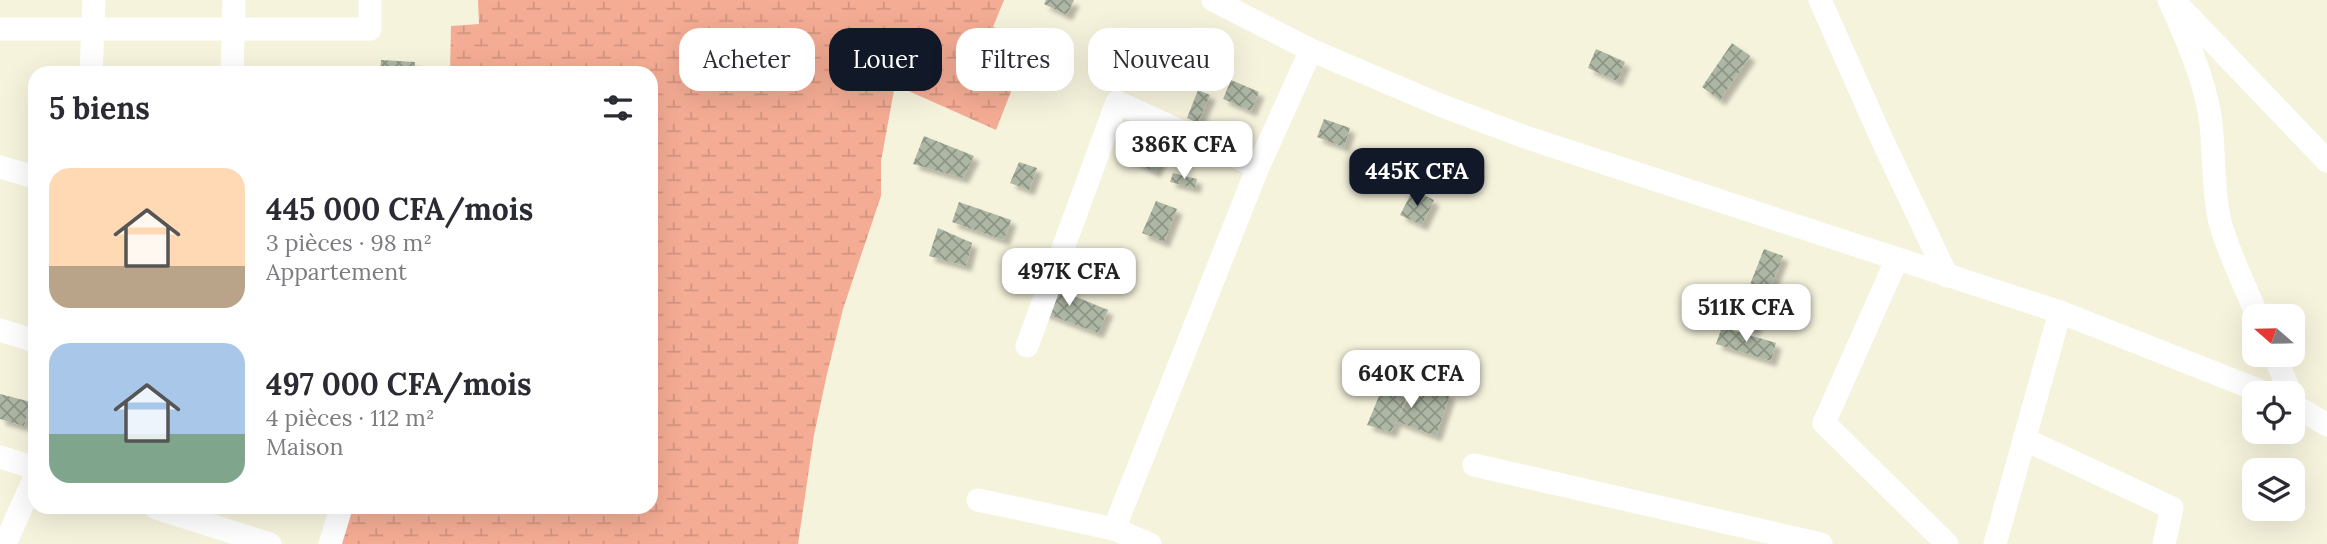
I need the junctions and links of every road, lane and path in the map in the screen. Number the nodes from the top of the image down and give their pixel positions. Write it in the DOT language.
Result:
graph roads {
  1 [pos="93,0"];
  2 [pos="234,0"];
  3 [pos="370,0"];
  4 [pos="1213,0"];
  5 [pos="1820,0"];
  6 [pos="2171,0"];
  7 [pos="0,29"];
  8 [pos="92,29"];
  9 [pos="233,29"];
  10 [pos="1311,50"];
  11 [pos="91,66"];
  12 [pos="232,66"];
  13 [pos="2327,161"];
  14 [pos="0,167"];
  15 [pos="1258,167"];
  16 [pos="28,175"];
  17 [pos="1897,259"];
  18 [pos="1947,276"];
  19 [pos="2253,304"];
  20 [pos="2060,312"];
  21 [pos="0,330"];
  22 [pos="28,339"];
  23 [pos="1027,346"];
  24 [pos="2242,384"];
  25 [pos="2305,409"];
  26 [pos="2327,425"];
  27 [pos="2024,439"];
  28 [pos="0,457"];
  29 [pos="1474,465"];
  30 [pos="28,466"];
  31 [pos="28,493"];
  32 [pos="978,500"];
  33 [pos="175,514"];
  34 [pos="339,514"];
  35 [pos="1114,529"];
  36 [pos="5,544"];
  37 [pos="270,544"];
  38 [pos="330,544"];
  39 [pos="1150,544"];
  40 [pos="1821,544"];
  41 [pos="1947,544"];
  42 [pos="1995,544"];
  43 [pos="2164,544"];
  1 -- 8 [label="street"];
  2 -- 9 [label="street"];
  3 -- 9 [label="street"];
  4 -- 10 [label="street"];
  5 -- 18 [label="street"];
  6 -- 13 [label="street"];
  6 -- 19 [label="street"];
  7 -- 8 [label="street"];
  8 -- 9 [label="street"];
  8 -- 11 [label="street"];
  9 -- 12 [label="street"];
  10 -- 15 [label="street"];
  10 -- 17 [label="street"];
  14 -- 16 [label="street"];
  15 -- 23 [label="street"];
  15 -- 35 [label="street"];
  17 -- 18 [label="street"];
  17 -- 41 [label="street"];
  18 -- 20 [label="street"];
  20 -- 24 [label="street"];
  20 -- 27 [label="street"];
  21 -- 22 [label="street"];
  25 -- 26 [label="street"];
  27 -- 42 [label="street"];
  27 -- 43 [label="street"];
  28 -- 30 [label="street"];
  29 -- 40 [label="street"];
  31 -- 36 [label="street"];
  32 -- 35 [label="street"];
  33 -- 37 [label="street"];
  34 -- 38 [label="street"];
  35 -- 39 [label="street"];
}
